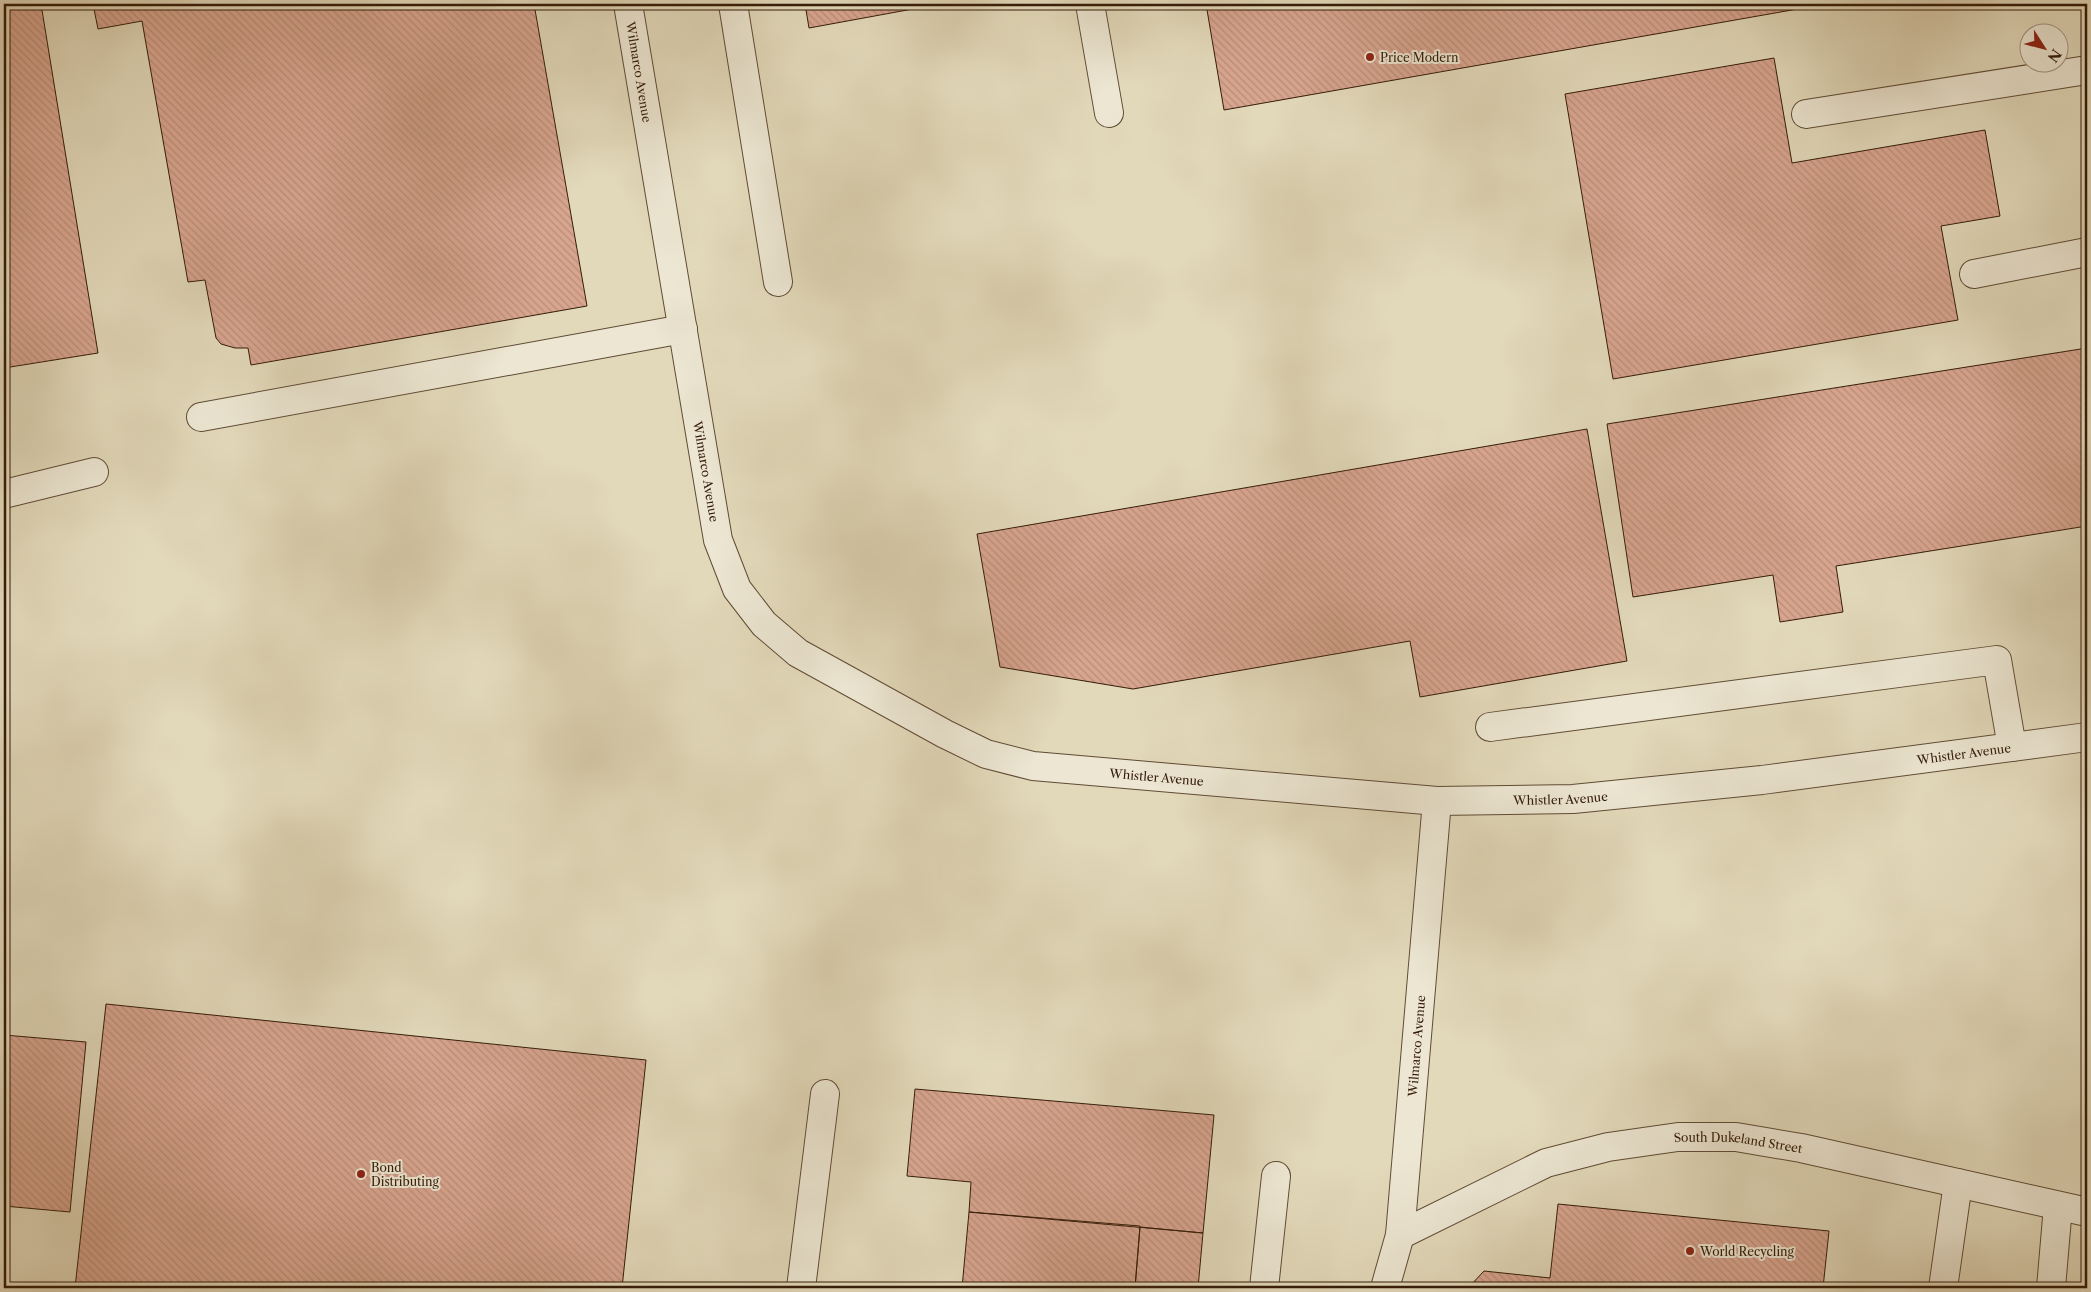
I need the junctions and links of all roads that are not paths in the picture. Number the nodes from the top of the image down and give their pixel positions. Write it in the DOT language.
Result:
graph roads {
  1 [pos="628,4"];
  2 [pos="734,4"];
  3 [pos="1090,4"];
  4 [pos="2087,70"];
  5 [pos="1109,113"];
  6 [pos="1806,114"];
  7 [pos="2087,252"];
  8 [pos="1974,274"];
  9 [pos="778,282"];
  10 [pos="683,329"];
  11 [pos="201,417"];
  12 [pos="94,472"];
  13 [pos="4,494"];
  14 [pos="1490,727"];
  15 [pos="2087,737"];
  16 [pos="2012,747"];
  17 [pos="1033,766"];
  18 [pos="1437,801"];
  19 [pos="825,1094"];
  20 [pos="1276,1176"];
  21 [pos="1958,1183"];
  22 [pos="2058,1206"];
  23 [pos="2087,1212"];
  24 [pos="1400,1235"];
  25 [pos="801,1288"];
  26 [pos="1264,1288"];
  27 [pos="1385,1288"];
  28 [pos="1943,1288"];
  29 [pos="2051,1288"];
  1 -- 10 [label="street, Wilmarco Avenue"];
  2 -- 9 [label="street"];
  3 -- 5 [label="street"];
  4 -- 6 [label="street"];
  7 -- 8 [label="street"];
  10 -- 11 [label="street"];
  10 -- 17 [label="street, Wilmarco Avenue"];
  12 -- 13 [label="street"];
  14 -- 16 [label="street"];
  15 -- 16 [label="street, Whistler Avenue"];
  16 -- 18 [label="street, Whistler Avenue"];
  17 -- 18 [label="street, Whistler Avenue"];
  18 -- 24 [label="street, Wilmarco Avenue"];
  19 -- 25 [label="street"];
  20 -- 26 [label="street"];
  21 -- 22 [label="street, South Dukeland Street"];
  21 -- 24 [label="street, South Dukeland Street"];
  21 -- 28 [label="street"];
  22 -- 23 [label="street, South Dukeland Street"];
  22 -- 29 [label="street"];
  24 -- 27 [label="street, Wilmarco Avenue"];
}
